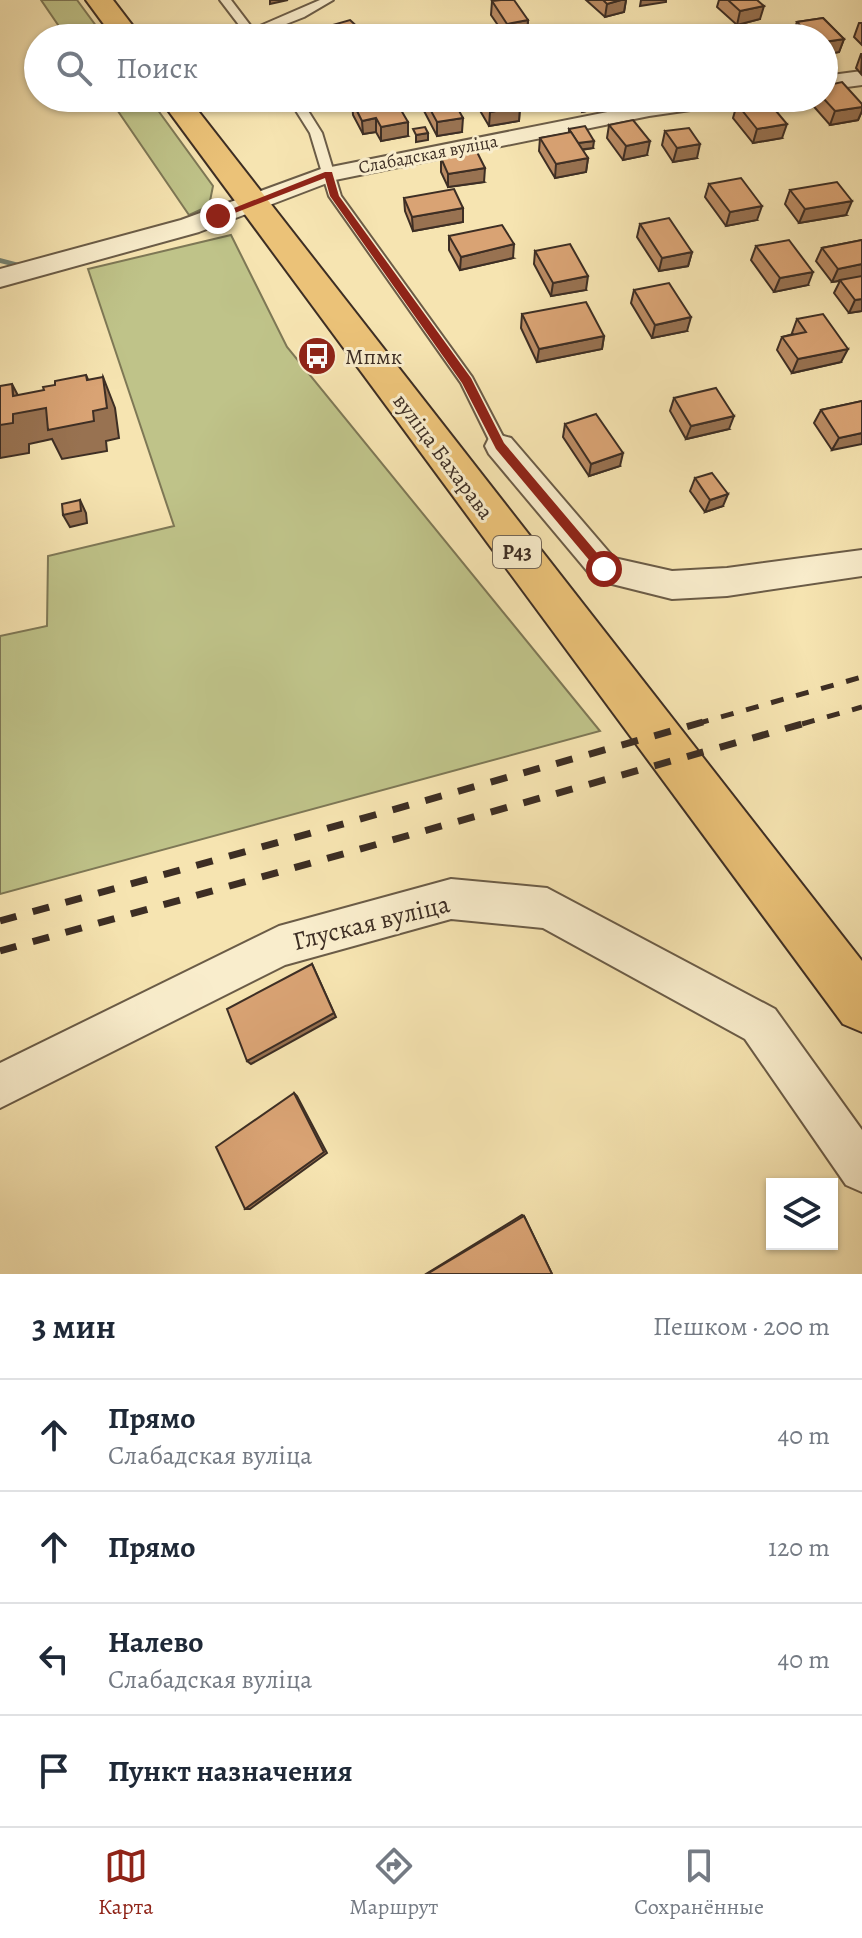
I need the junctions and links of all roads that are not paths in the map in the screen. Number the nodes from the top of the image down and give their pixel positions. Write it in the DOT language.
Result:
graph roads {
  1 [pos="99,0"];
  2 [pos="225,0"];
  3 [pos="328,0"];
  4 [pos="117,24"];
  5 [pos="244,24"];
  6 [pos="279,24"];
  7 [pos="862,78"];
  8 [pos="838,81"];
  9 [pos="184,112"];
  10 [pos="303,112"];
  11 [pos="634,112"];
  12 [pos="329,174"];
  13 [pos="252,203"];
  14 [pos="0,278"];
  15 [pos="500,446"];
  16 [pos="862,563"];
  17 [pos="862,1005"];
  18 [pos="0,1086"];
  19 [pos="862,1169"];
  1 -- 4 [label="main road"];
  2 -- 5 [label="lane"];
  3 -- 6 [label="lane"];
  7 -- 8 [label="street"];
  9 -- 13 [label="main road, вуліца Бахарава / Р43"];
  10 -- 12 [label="lane"];
  11 -- 12 [label="street, Слабадская вуліца"];
  12 -- 13 [label="street, Слабадская вуліца"];
  12 -- 15 [label="lane"];
  13 -- 14 [label="street, Слабадская вуліца"];
  13 -- 17 [label="main road, вуліца Бахарава / Р43"];
  15 -- 16 [label="street"];
  18 -- 19 [label="street, Глуская вуліца"];
}
